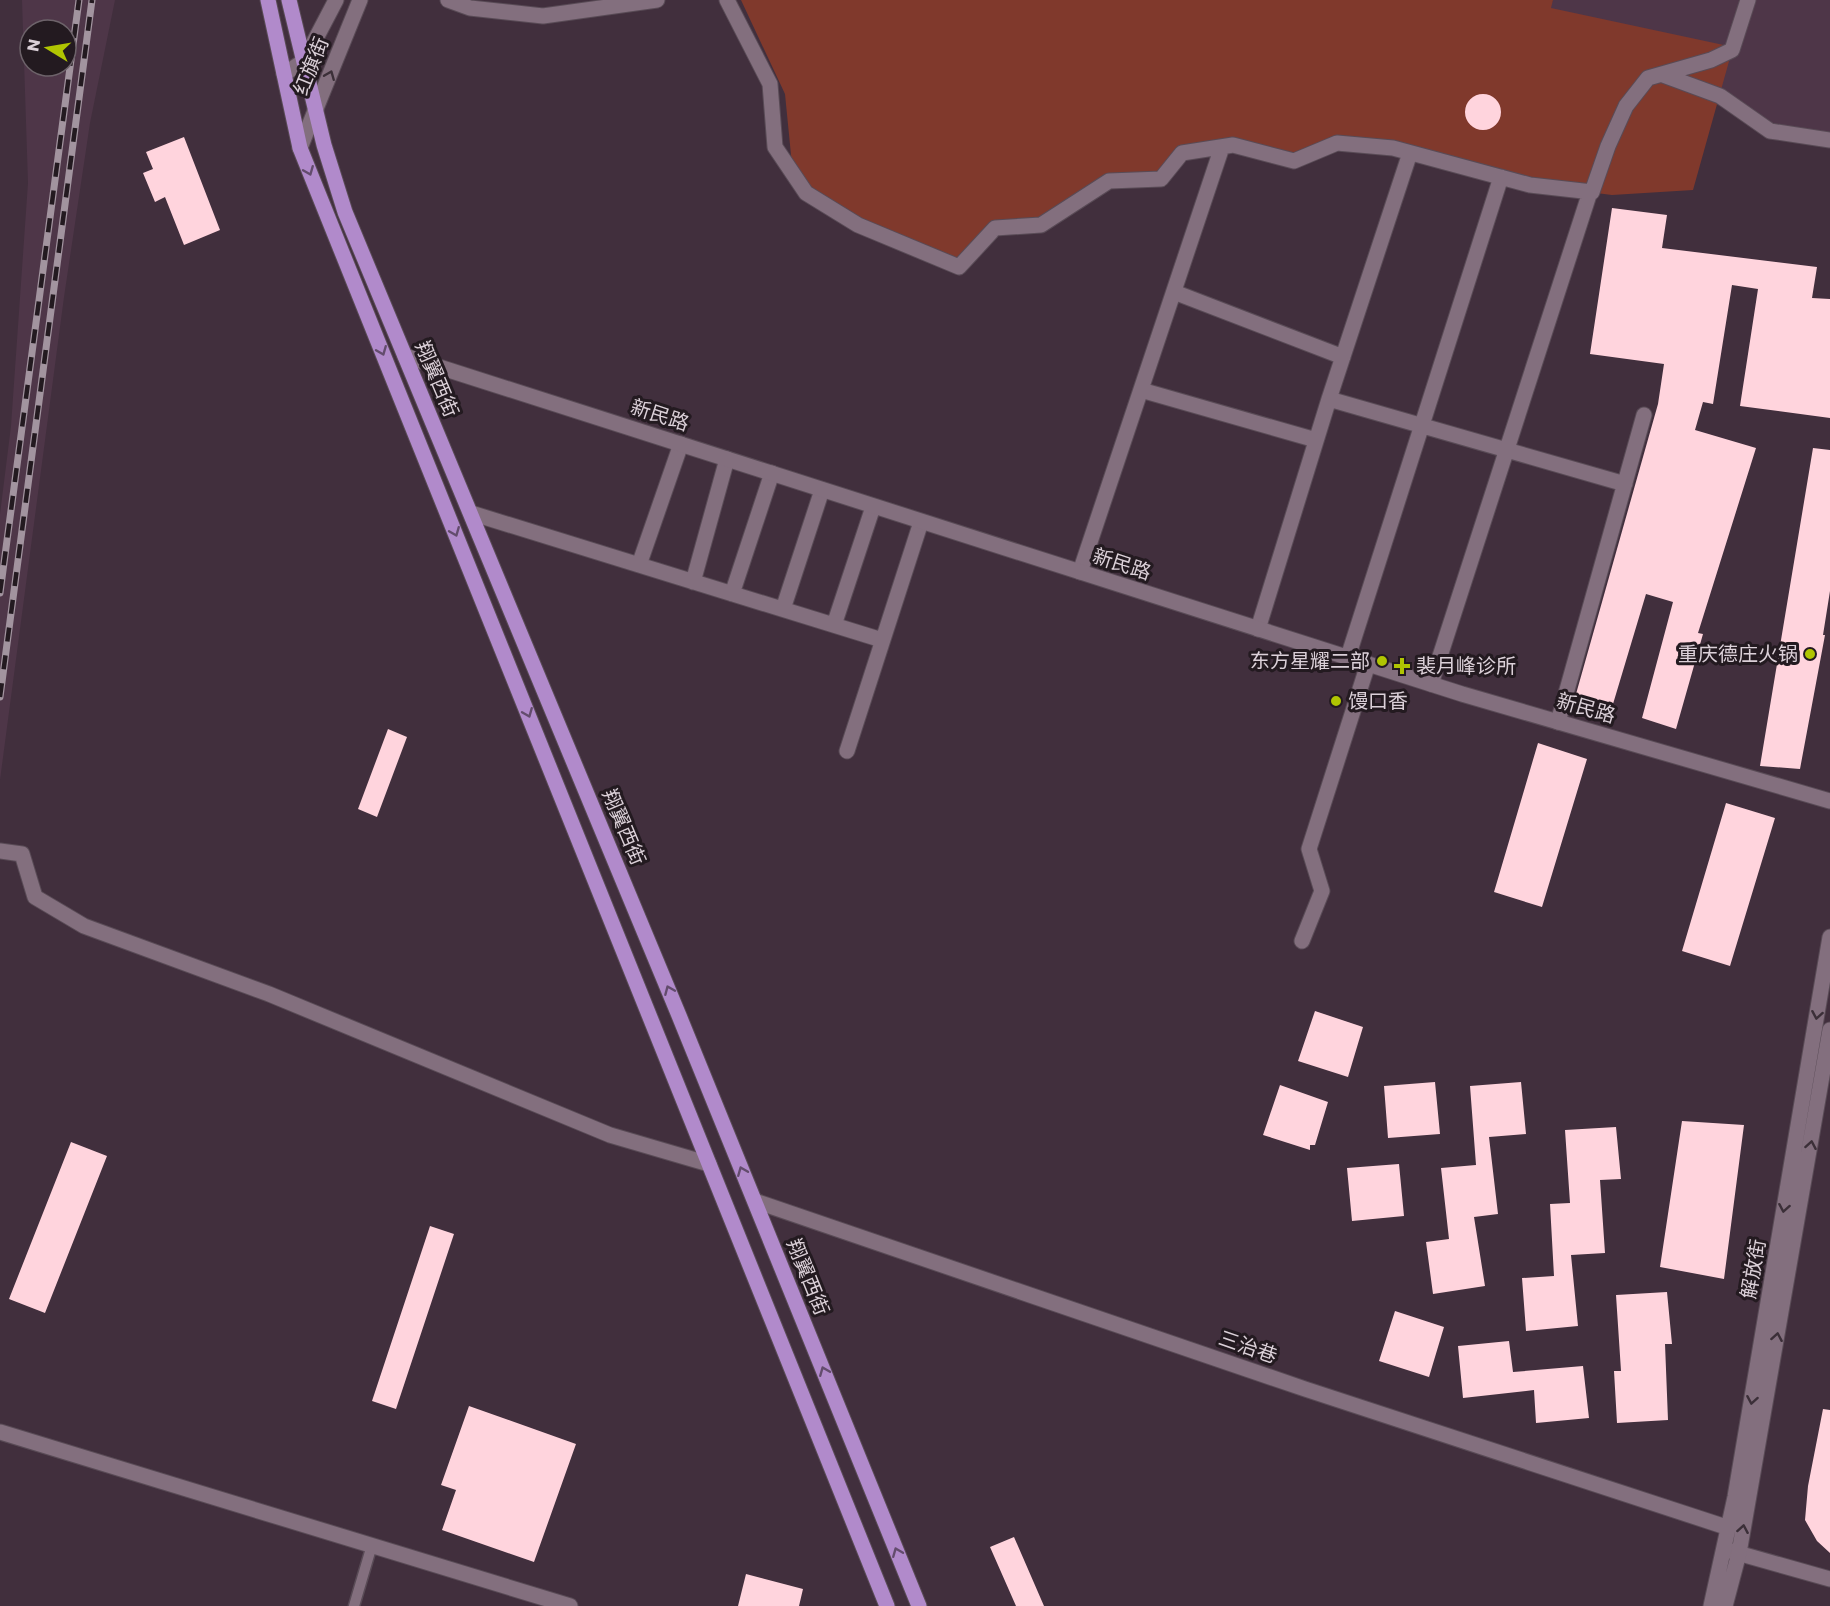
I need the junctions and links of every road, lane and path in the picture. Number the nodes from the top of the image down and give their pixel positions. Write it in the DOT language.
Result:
graph roads {
  1 [pos="268,0"];
  2 [pos="289,0"];
  3 [pos="336,0"];
  4 [pos="360,0"];
  5 [pos="448,0"];
  6 [pos="657,0"];
  7 [pos="727,0"];
  8 [pos="1748,0"];
  9 [pos="304,61"];
  10 [pos="284,74"];
  11 [pos="1663,75"];
  12 [pos="315,111"];
  13 [pos="1830,140"];
  14 [pos="1222,147"];
  15 [pos="300,148"];
  16 [pos="1410,153"];
  17 [pos="1501,177"];
  18 [pos="1590,192"];
  19 [pos="1174,292"];
  20 [pos="405,356"];
  21 [pos="1342,357"];
  22 [pos="1141,390"];
  23 [pos="1329,399"];
  24 [pos="1644,415"];
  25 [pos="1422,426"];
  26 [pos="1316,440"];
  27 [pos="681,444"];
  28 [pos="1507,450"];
  29 [pos="727,459"];
  30 [pos="772,473"];
  31 [pos="1625,484"];
  32 [pos="822,490"];
  33 [pos="873,507"];
  34 [pos="471,513"];
  35 [pos="921,522"];
  36 [pos="639,565"];
  37 [pos="1080,572"];
  38 [pos="693,582"];
  39 [pos="732,594"];
  40 [pos="783,609"];
  41 [pos="834,625"];
  42 [pos="1258,629"];
  43 [pos="882,640"];
  44 [pos="1348,657"];
  45 [pos="1368,664"];
  46 [pos="1431,684"];
  47 [pos="1557,722"];
  48 [pos="847,751"];
  49 [pos="1830,801"];
  50 [pos="0,851"];
  51 [pos="1830,937"];
  52 [pos="1302,941"];
  53 [pos="1830,1029"];
  54 [pos="709,1164"];
  55 [pos="755,1201"];
  56 [pos="0,1432"];
  57 [pos="1729,1528"];
  58 [pos="372,1545"];
  59 [pos="1731,1551"];
  60 [pos="1830,1579"];
  61 [pos="354,1606"];
  62 [pos="570,1606"];
  63 [pos="887,1606"];
  64 [pos="919,1606"];
  65 [pos="1711,1606"];
  66 [pos="1725,1606"];
  1 -- 10 [label="main road, 翔翼西街"];
  2 -- 9 [label="main road, 翔翼西街"];
  3 -- 9 [label="street, 红旗街"];
  12 -- 4 [label="street, 红旗街, one-way"];
  5 -- 6 [label="street"];
  7 -- 14 [label="street"];
  8 -- 11 [label="street"];
  9 -- 10 [label="street, 红旗街"];
  9 -- 12 [label="main road, 翔翼西街"];
  10 -- 15 [label="main road, 翔翼西街"];
  11 -- 13 [label="street"];
  11 -- 18 [label="street"];
  12 -- 15 [label="street, 红旗街"];
  12 -- 20 [label="main road, 翔翼西街"];
  14 -- 16 [label="street"];
  14 -- 19 [label="street"];
  15 -- 54 [label="main road, 翔翼西街, one-way"];
  16 -- 17 [label="street"];
  16 -- 21 [label="street"];
  17 -- 18 [label="street"];
  17 -- 25 [label="street"];
  18 -- 28 [label="street"];
  19 -- 21 [label="street"];
  19 -- 22 [label="street"];
  20 -- 27 [label="street, 新民路"];
  20 -- 34 [label="main road, 翔翼西街"];
  21 -- 23 [label="street"];
  22 -- 26 [label="street"];
  22 -- 37 [label="street"];
  23 -- 25 [label="street"];
  23 -- 26 [label="street"];
  24 -- 31 [label="street"];
  25 -- 28 [label="street"];
  25 -- 44 [label="street"];
  26 -- 42 [label="street"];
  27 -- 29 [label="street, 新民路"];
  27 -- 36 [label="street"];
  28 -- 31 [label="street"];
  28 -- 46 [label="street"];
  29 -- 30 [label="street, 新民路"];
  29 -- 38 [label="street"];
  30 -- 32 [label="street, 新民路"];
  30 -- 39 [label="street"];
  31 -- 47 [label="street"];
  32 -- 33 [label="street, 新民路"];
  32 -- 40 [label="street"];
  33 -- 35 [label="street, 新民路"];
  33 -- 41 [label="street"];
  34 -- 36 [label="street"];
  55 -- 34 [label="main road, 翔翼西街, one-way"];
  35 -- 37 [label="street, 新民路"];
  35 -- 43 [label="street"];
  36 -- 38 [label="street"];
  37 -- 42 [label="street, 新民路"];
  38 -- 39 [label="street"];
  39 -- 40 [label="street"];
  40 -- 41 [label="street"];
  41 -- 43 [label="street"];
  42 -- 44 [label="street, 新民路"];
  43 -- 48 [label="street"];
  44 -- 45 [label="street, 新民路"];
  45 -- 46 [label="street, 新民路"];
  45 -- 52 [label="street"];
  46 -- 47 [label="street, 新民路"];
  47 -- 49 [label="street, 新民路"];
  50 -- 54 [label="street"];
  51 -- 57 [label="street, 解放街, one-way"];
  59 -- 53 [label="street, one-way"];
  54 -- 63 [label="main road, 翔翼西街"];
  55 -- 57 [label="street, 三治巷"];
  64 -- 55 [label="main road, 翔翼西街, one-way"];
  56 -- 58 [label="street"];
  57 -- 59 [label="street, 解放街"];
  58 -- 61 [label="lane"];
  58 -- 62 [label="street"];
  59 -- 60 [label="street"];
  59 -- 65 [label="street, 解放街"];
  59 -- 66 [label="street"];
}
